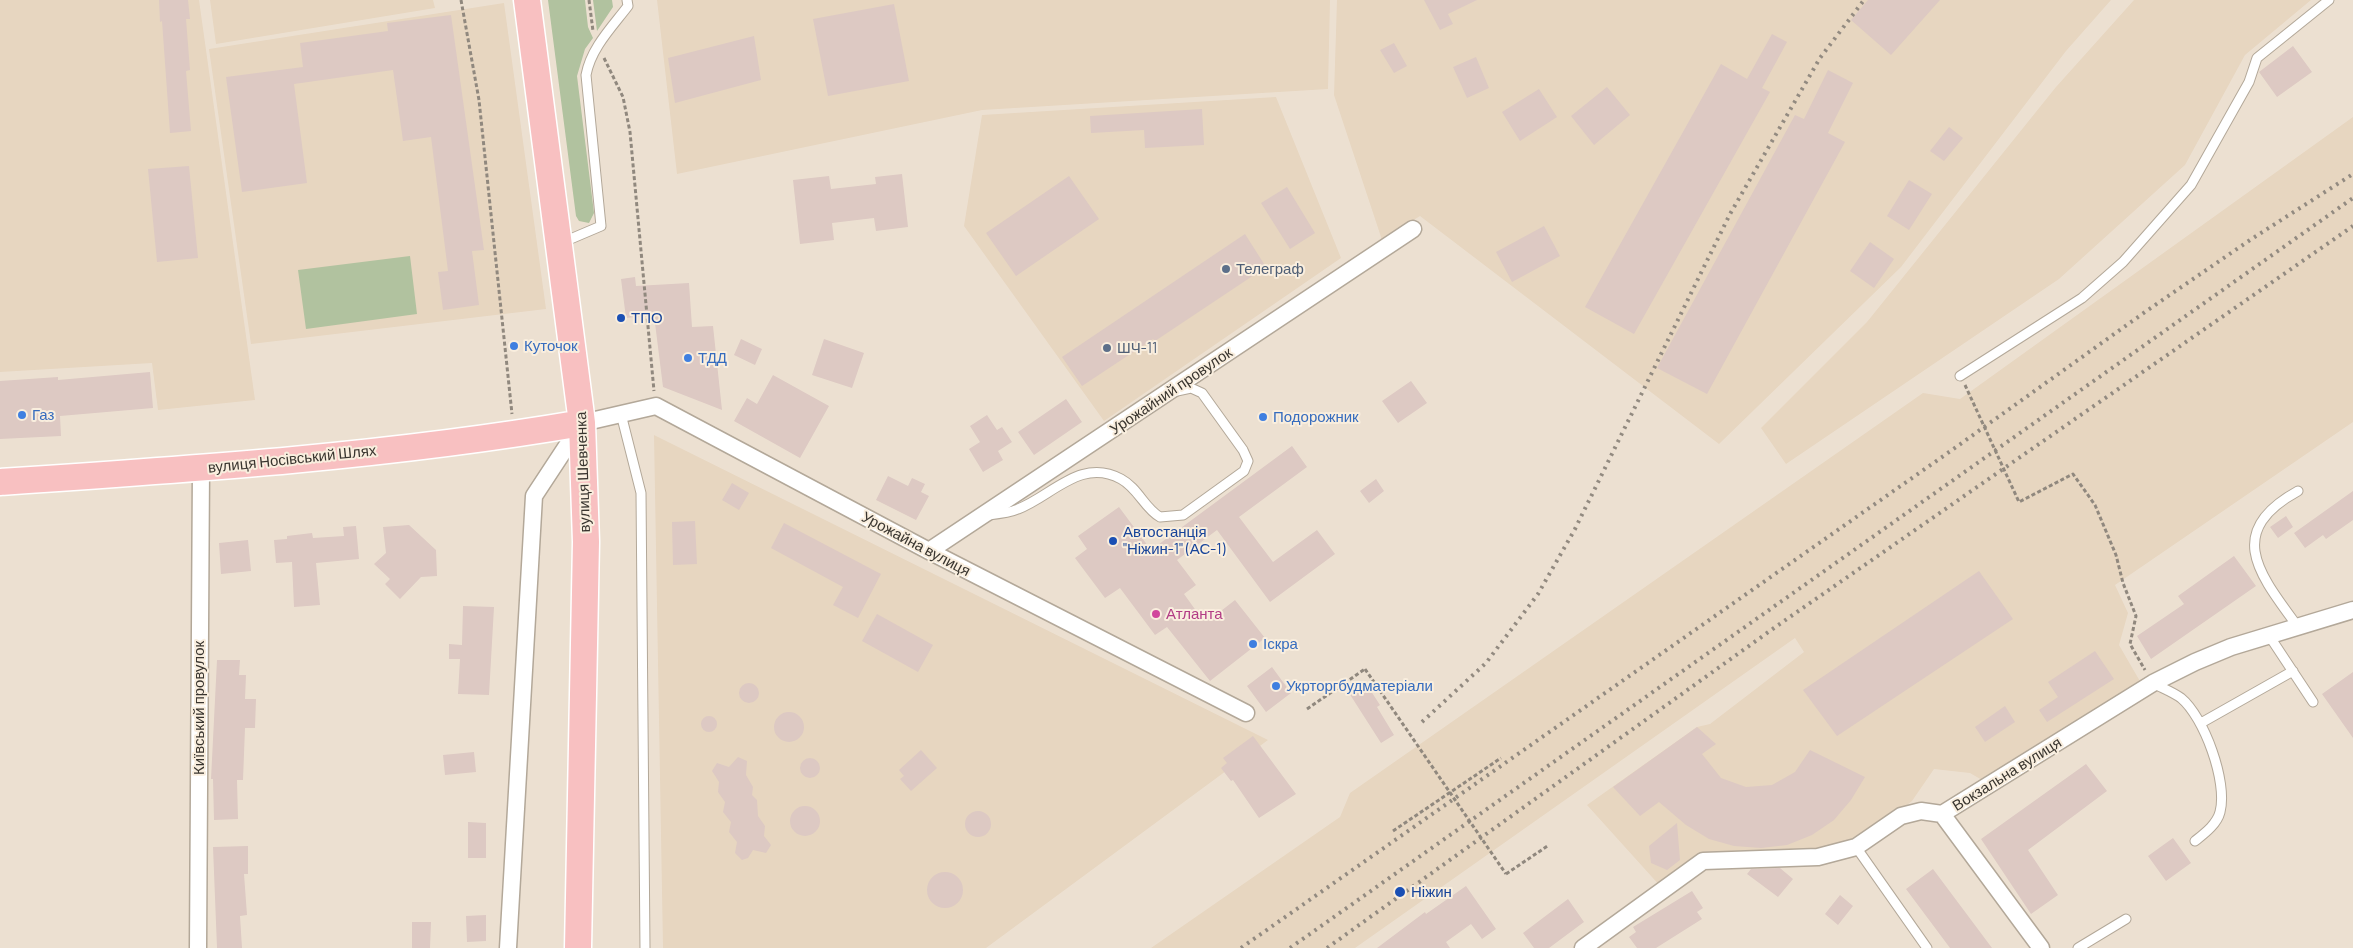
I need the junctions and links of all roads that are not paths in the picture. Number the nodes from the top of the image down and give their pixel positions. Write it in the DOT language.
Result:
graph roads {
  1 [pos="527,0"];
  2 [pos="627,0"];
  3 [pos="2329,0"];
  4 [pos="1413,229"];
  5 [pos="560,243"];
  6 [pos="1960,376"];
  7 [pos="1164,395"];
  8 [pos="621,414"];
  9 [pos="582,423"];
  10 [pos="201,468"];
  11 [pos="0,482"];
  12 [pos="2298,491"];
  13 [pos="983,516"];
  14 [pos="929,552"];
  15 [pos="2353,610"];
  16 [pos="2298,627"];
  17 [pos="2268,634"];
  18 [pos="2292,671"];
  19 [pos="2153,684"];
  20 [pos="2313,702"];
  21 [pos="1246,713"];
  22 [pos="2201,723"];
  23 [pos="1942,814"];
  24 [pos="2195,841"];
  25 [pos="1856,847"];
  26 [pos="2126,918"];
  27 [pos="198,948"];
  28 [pos="508,948"];
  29 [pos="578,948"];
  30 [pos="644,948"];
  31 [pos="1582,948"];
  32 [pos="1928,948"];
  33 [pos="2040,948"];
  34 [pos="2078,948"];
  1 -- 5 [label="main road, вулиця Шевченка"];
  2 -- 5 [label="lane"];
  3 -- 6 [label="lane"];
  4 -- 7 [label="street, Урожайний провулок"];
  5 -- 9 [label="main road, вулиця Шевченка"];
  7 -- 13 [label="street, Урожайний провулок"];
  7 -- 13 [label="lane"];
  8 -- 9 [label="street"];
  8 -- 14 [label="street, Урожайна вулиця"];
  8 -- 30 [label="lane"];
  9 -- 10 [label="main road, вулиця Носівський Шлях"];
  9 -- 28 [label="street"];
  9 -- 29 [label="main road, вулиця Шевченка"];
  10 -- 11 [label="main road, вулиця Носівський Шлях"];
  10 -- 27 [label="street, Київський провулок"];
  12 -- 16 [label="lane"];
  13 -- 14 [label="street, Урожайний провулок"];
  14 -- 21 [label="street, Урожайна вулиця"];
  15 -- 16 [label="street, Вокзальна вулиця"];
  16 -- 17 [label="street, Вокзальна вулиця"];
  17 -- 18 [label="lane"];
  17 -- 19 [label="street, Вокзальна вулиця"];
  18 -- 20 [label="lane"];
  18 -- 22 [label="lane"];
  19 -- 22 [label="lane"];
  19 -- 23 [label="street, Вокзальна вулиця"];
  22 -- 24 [label="lane"];
  23 -- 25 [label="street, Вокзальна вулиця"];
  23 -- 33 [label="street"];
  25 -- 31 [label="street, Вокзальна вулиця"];
  25 -- 32 [label="lane"];
  26 -- 34 [label="lane"];
}
